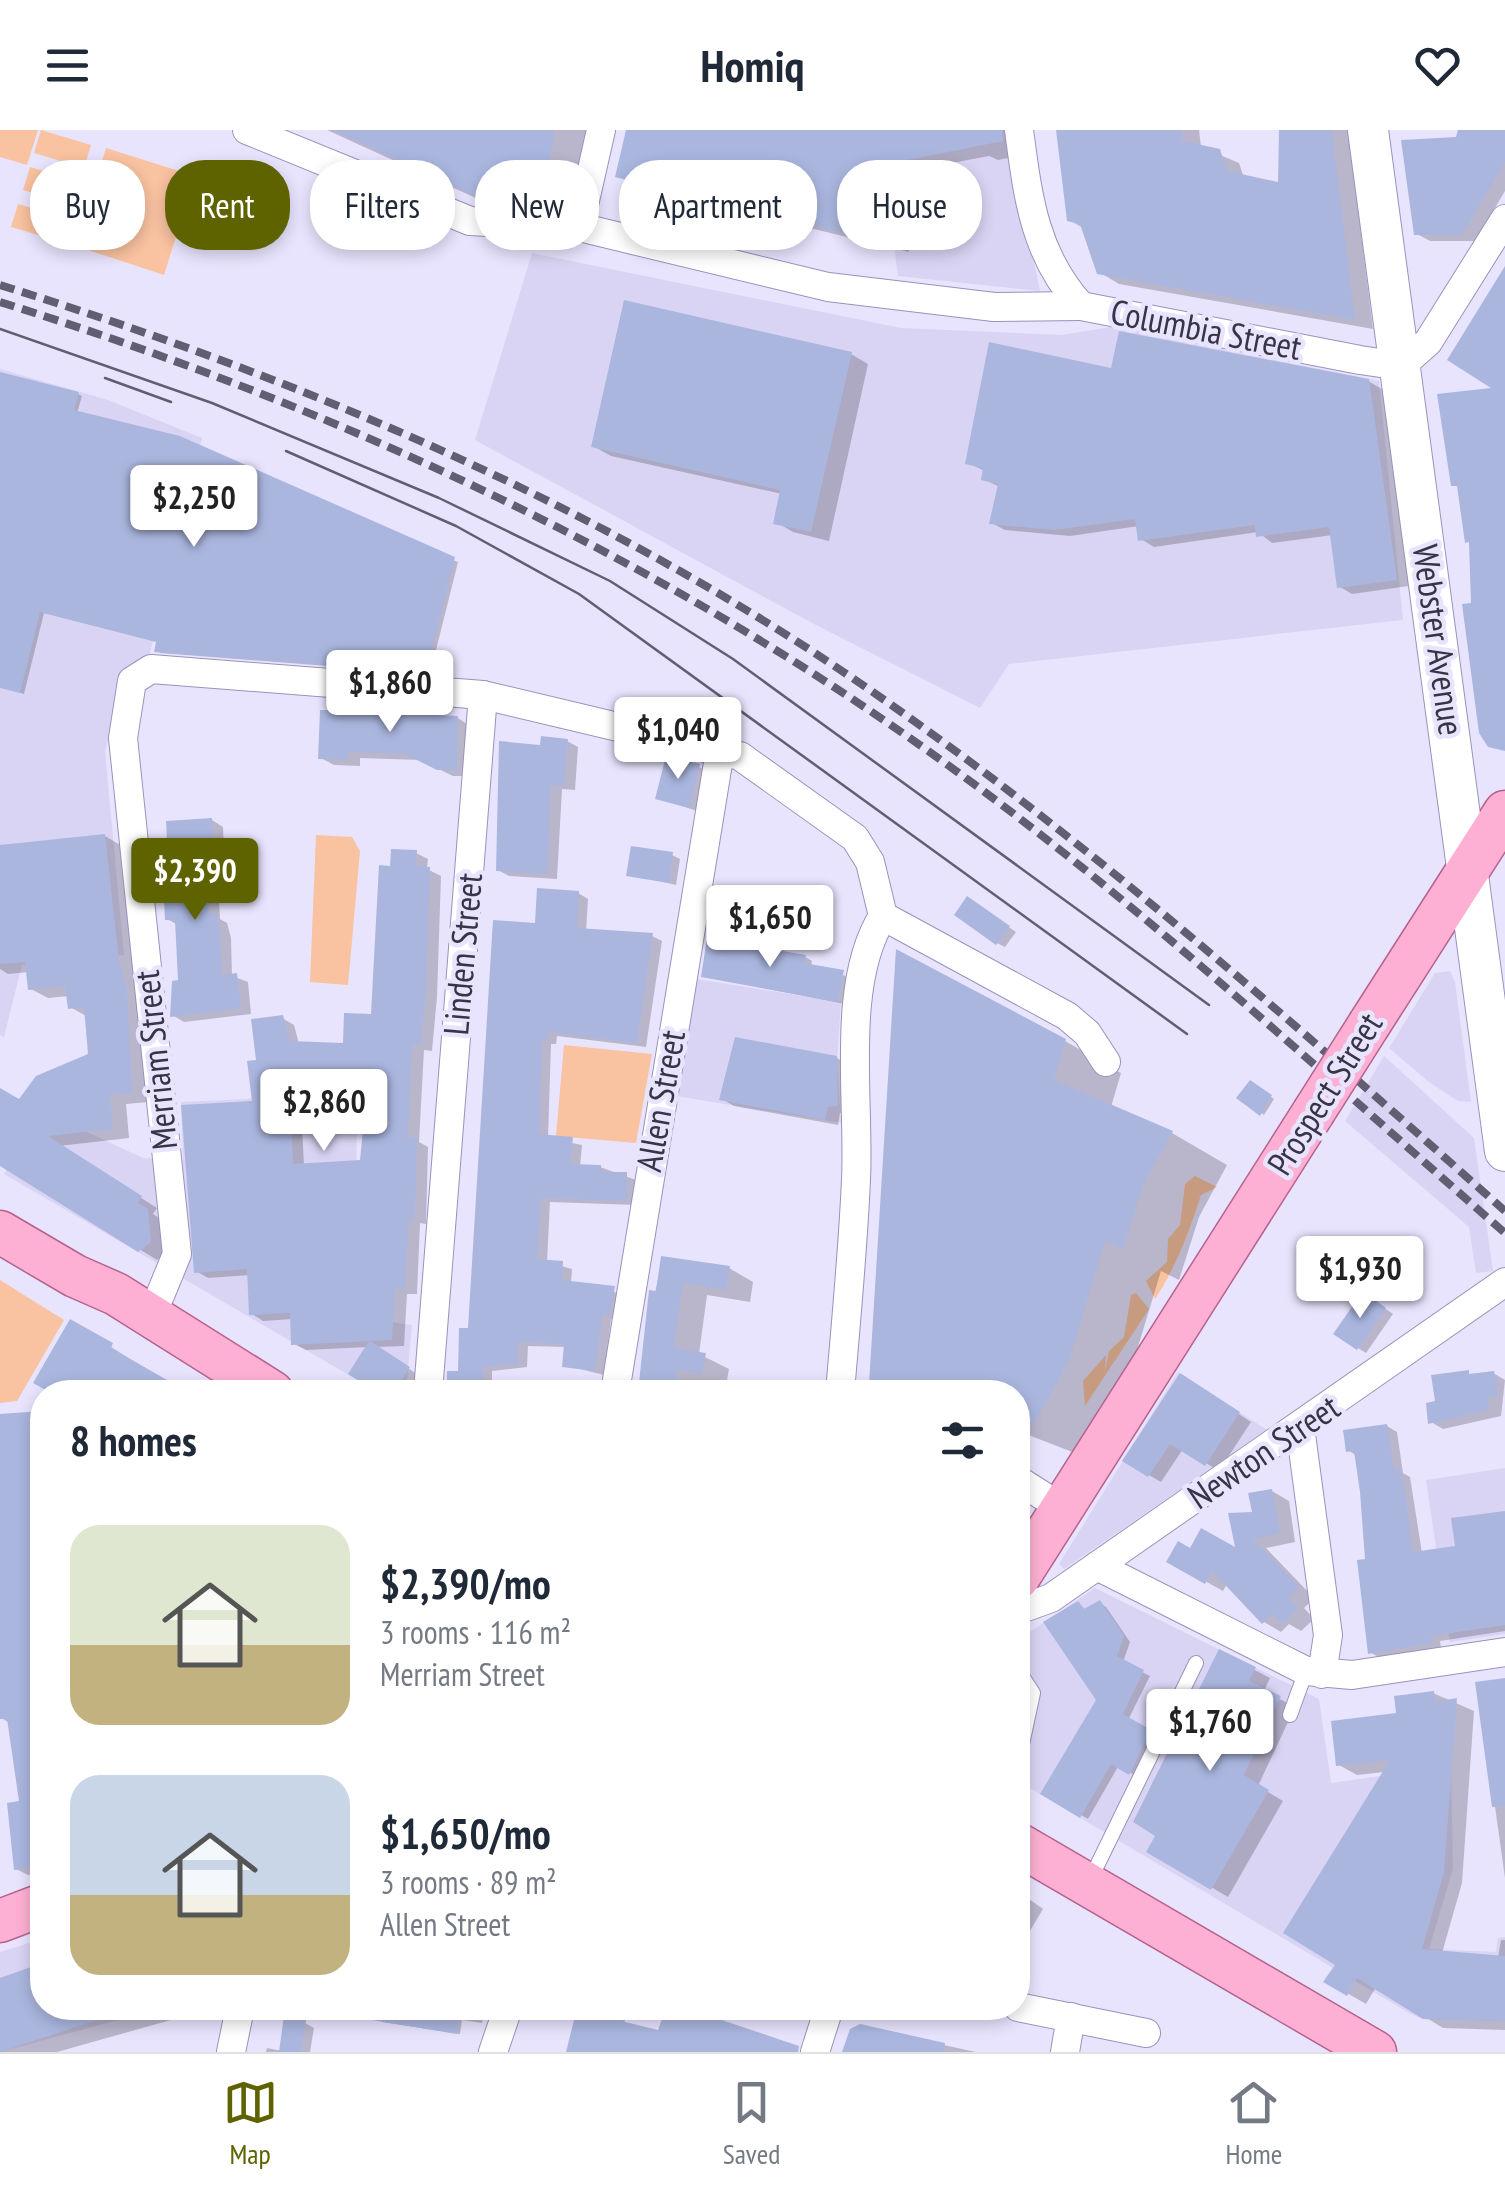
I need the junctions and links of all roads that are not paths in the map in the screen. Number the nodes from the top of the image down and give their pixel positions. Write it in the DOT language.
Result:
graph roads {
  1 [pos="247,130"];
  2 [pos="601,130"];
  3 [pos="1019,130"];
  4 [pos="1368,130"];
  5 [pos="594,160"];
  6 [pos="1505,219"];
  7 [pos="475,221"];
  8 [pos="599,232"];
  9 [pos="1081,306"];
  10 [pos="1401,366"];
  11 [pos="483,695"];
  12 [pos="720,751"];
  13 [pos="1503,820"];
  14 [pos="1468,869"];
  15 [pos="884,916"];
  16 [pos="1106,1062"];
  17 [pos="1505,1151"];
  18 [pos="0,1232"];
  19 [pos="1505,1282"];
  20 [pos="152,1316"];
  21 [pos="234,1380"];
  22 [pos="429,1380"];
  23 [pos="616,1380"];
  24 [pos="841,1380"];
  25 [pos="1300,1427"];
  26 [pos="1030,1488"];
  27 [pos="1062,1508"];
  28 [pos="1030,1559"];
  29 [pos="1097,1566"];
  30 [pos="1030,1606"];
  31 [pos="1505,1652"];
  32 [pos="1196,1663"];
  33 [pos="1314,1673"];
  34 [pos="1290,1715"];
  35 [pos="1030,1851"];
  36 [pos="1087,1885"];
  37 [pos="30,1910"];
  38 [pos="0,1921"];
  39 [pos="1030,2009"];
  40 [pos="1071,2017"];
  41 [pos="238,2020"];
  42 [pos="504,2020"];
  43 [pos="824,2020"];
  44 [pos="1146,2033"];
  45 [pos="231,2052"];
  46 [pos="492,2052"];
  47 [pos="814,2052"];
  48 [pos="1065,2052"];
  49 [pos="1375,2052"];
  1 -- 7 [label="street"];
  2 -- 5 [label="street"];
  3 -- 9 [label="street, Columbia Street"];
  4 -- 10 [label="main road, Webster Avenue"];
  6 -- 10 [label="street"];
  8 -- 9 [label="street"];
  9 -- 10 [label="street, Columbia Street"];
  10 -- 14 [label="main road, Webster Avenue"];
  11 -- 12 [label="street"];
  11 -- 20 [label="street, Merriam Street"];
  11 -- 22 [label="street, Linden Street"];
  12 -- 15 [label="street"];
  12 -- 23 [label="street, Allen Street"];
  13 -- 14 [label="main road, Prospect Street"];
  14 -- 17 [label="main road, Webster Avenue"];
  14 -- 27 [label="main road, Prospect Street, bridge"];
  15 -- 16 [label="street"];
  15 -- 24 [label="street"];
  18 -- 20 [label="main road"];
  19 -- 25 [label="street, Newton Street"];
  20 -- 21 [label="main road"];
  25 -- 29 [label="street, Newton Street"];
  25 -- 33 [label="street"];
  26 -- 27 [label="street"];
  27 -- 28 [label="main road, Prospect Street"];
  29 -- 30 [label="street, Newton Street"];
  29 -- 33 [label="street"];
  31 -- 33 [label="street"];
  32 -- 36 [label="lane"];
  33 -- 34 [label="lane"];
  35 -- 36 [label="main road"];
  36 -- 49 [label="main road"];
  37 -- 38 [label="main road"];
  39 -- 40 [label="street"];
  40 -- 44 [label="street"];
  40 -- 48 [label="street"];
  41 -- 45 [label="street"];
  42 -- 46 [label="street"];
  43 -- 47 [label="street"];
}
